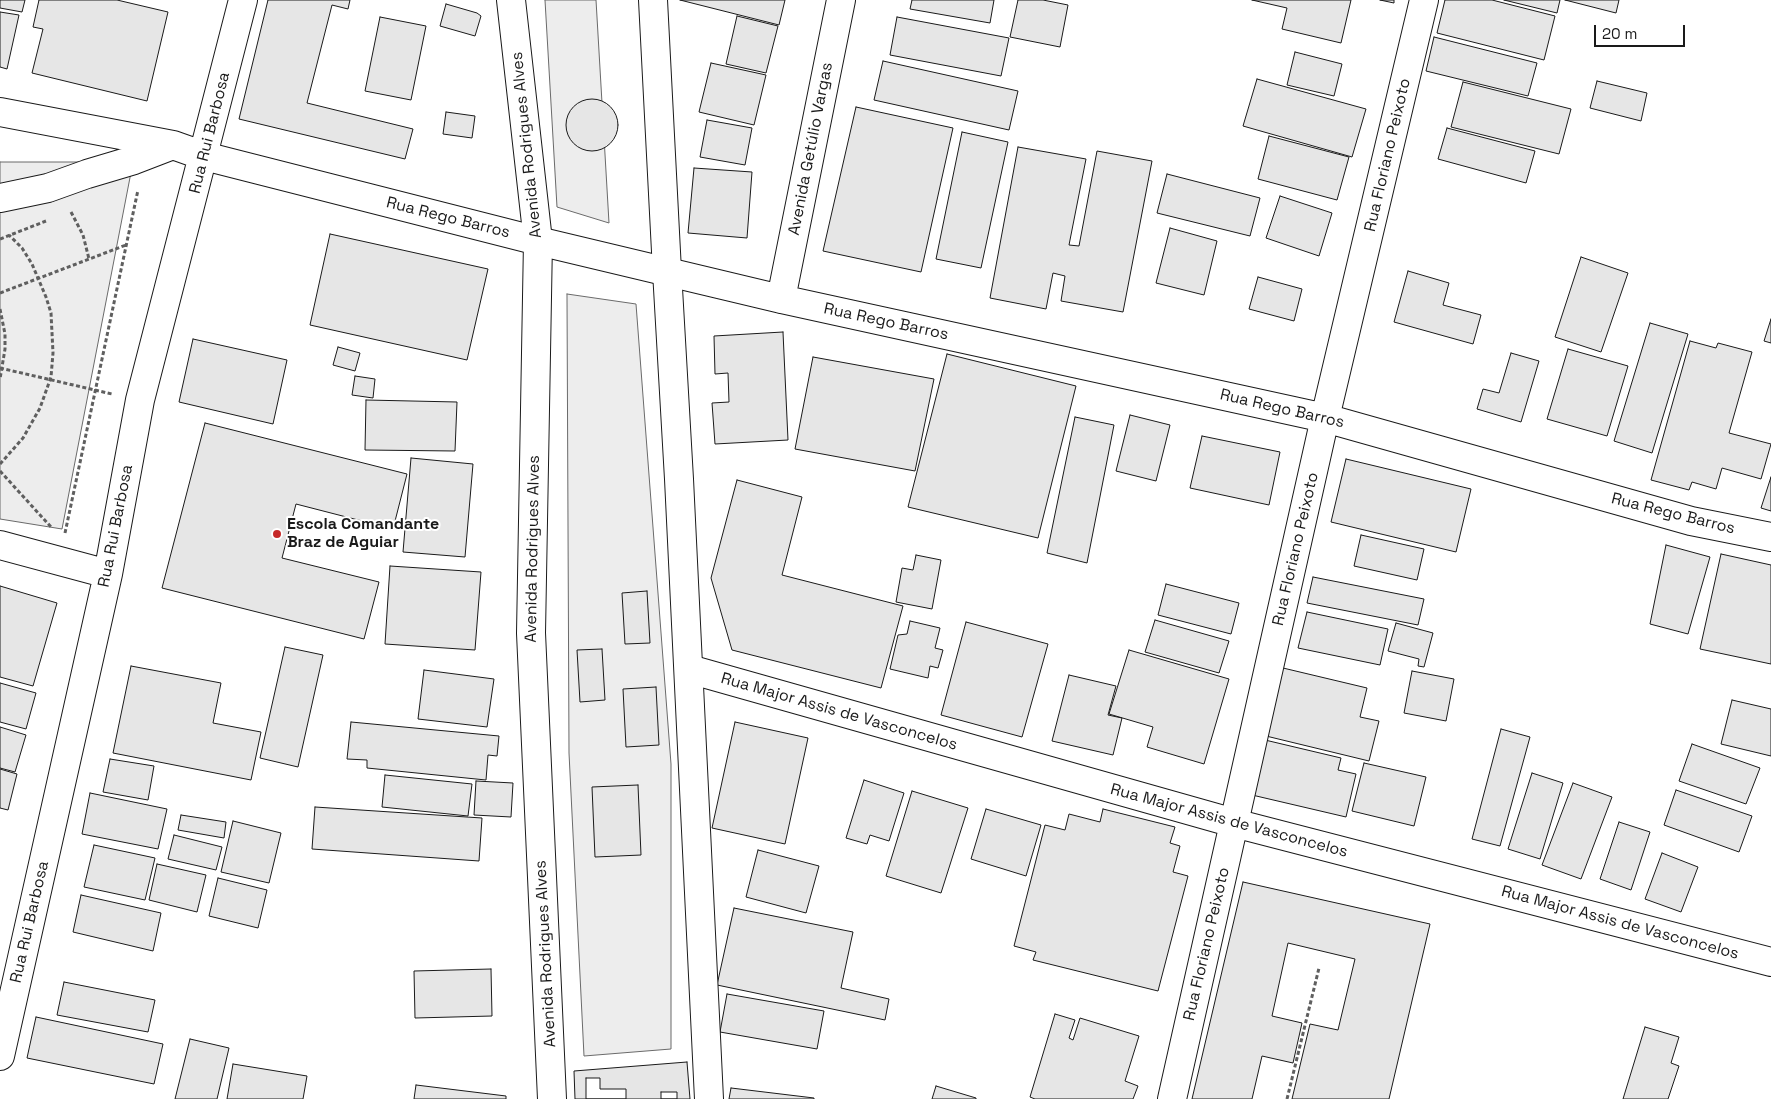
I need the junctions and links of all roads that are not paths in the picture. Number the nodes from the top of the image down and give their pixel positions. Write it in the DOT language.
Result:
graph roads {
  1 [pos="243,0"];
  2 [pos="511,0"];
  3 [pos="653,0"];
  4 [pos="842,0"];
  5 [pos="1424,0"];
  6 [pos="0,112"];
  7 [pos="173,145"];
  8 [pos="204,156"];
  9 [pos="0,198"];
  10 [pos="538,241"];
  11 [pos="667,271"];
  12 [pos="781,299"];
  13 [pos="1325,418"];
  14 [pos="1771,537"];
  15 [pos="0,545"];
  16 [pos="108,574"];
  17 [pos="689,669"];
  18 [pos="1234,823"];
  19 [pos="1771,962"];
  20 [pos="0,1056"];
  21 [pos="552,1099"];
  22 [pos="709,1099"];
  23 [pos="1172,1099"];
  1 -- 8 [label="street, Rua Rui Barbosa"];
  2 -- 10 [label="street, Avenida Rodrigues Alves"];
  3 -- 11 [label="street"];
  4 -- 12 [label="street, Avenida Getúlio Vargas"];
  5 -- 13 [label="street, Rua Floriano Peixoto"];
  6 -- 7 [label="street, Rua Rego Barros"];
  7 -- 8 [label="street, Rua Rego Barros"];
  7 -- 9 [label="street"];
  8 -- 10 [label="street, Rua Rego Barros"];
  8 -- 16 [label="street, Rua Rui Barbosa"];
  10 -- 11 [label="street, Rua Rego Barros"];
  10 -- 21 [label="street, Avenida Rodrigues Alves"];
  11 -- 12 [label="street, Rua Rego Barros"];
  11 -- 17 [label="street"];
  12 -- 13 [label="street, Rua Rego Barros"];
  13 -- 14 [label="street, Rua Rego Barros"];
  13 -- 18 [label="street, Rua Floriano Peixoto"];
  15 -- 16 [label="street"];
  16 -- 20 [label="street, Rua Rui Barbosa"];
  17 -- 18 [label="street, Rua Major Assis de Vasconcelos"];
  17 -- 22 [label="street"];
  18 -- 19 [label="street, Rua Major Assis de Vasconcelos"];
  18 -- 23 [label="street, Rua Floriano Peixoto"];
}
